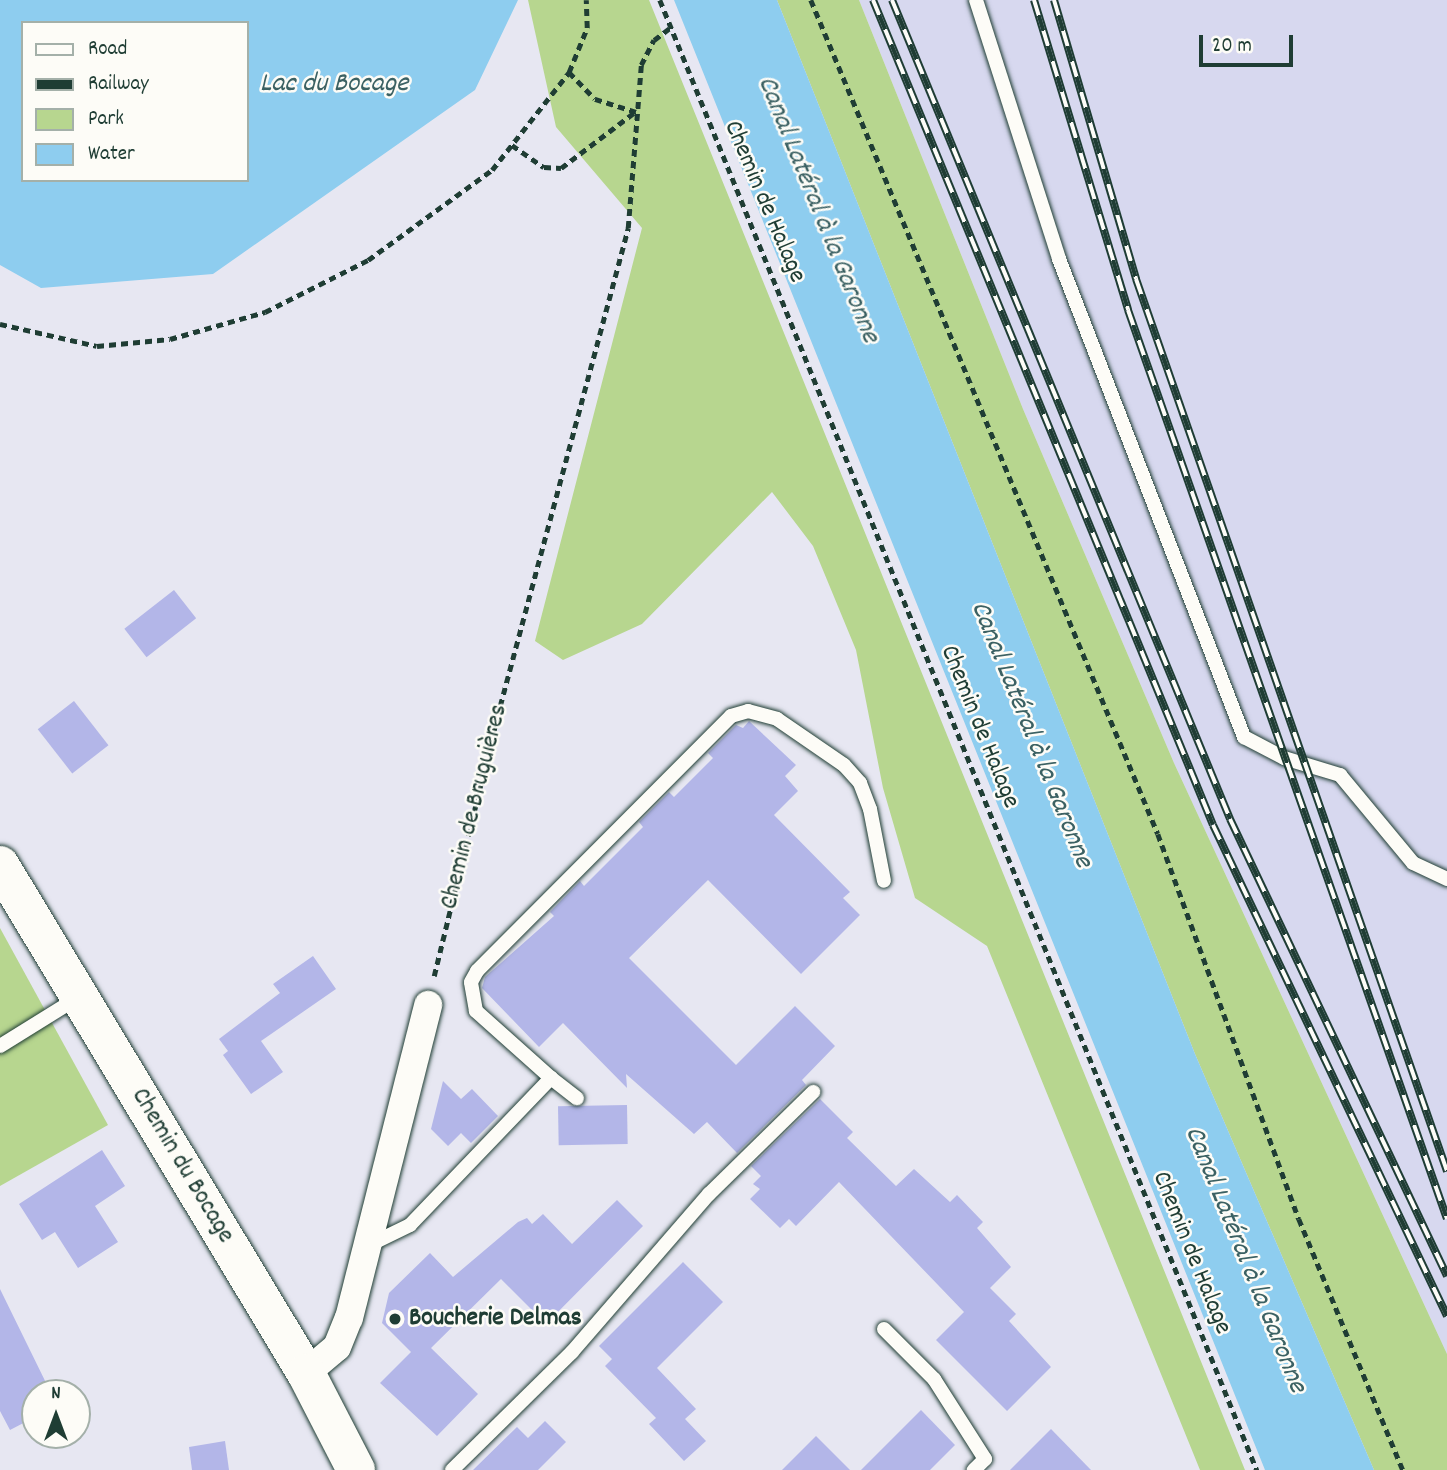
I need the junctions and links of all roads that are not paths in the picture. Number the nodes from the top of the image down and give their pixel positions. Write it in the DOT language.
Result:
graph roads {
  1 [pos="976,0"];
  2 [pos="0,865"];
  3 [pos="1447,879"];
  4 [pos="884,881"];
  5 [pos="80,997"];
  6 [pos="428,1004"];
  7 [pos="0,1046"];
  8 [pos="551,1078"];
  9 [pos="813,1092"];
  10 [pos="577,1098"];
  11 [pos="368,1247"];
  12 [pos="884,1329"];
  13 [pos="306,1373"];
  14 [pos="356,1470"];
  15 [pos="452,1470"];
  16 [pos="974,1470"];
  1 -- 3 [label="lane"];
  2 -- 5 [label="street, Chemin du Bocage"];
  4 -- 8 [label="lane"];
  5 -- 7 [label="lane"];
  5 -- 13 [label="street, Chemin du Bocage"];
  6 -- 11 [label="street"];
  8 -- 10 [label="lane"];
  8 -- 11 [label="lane"];
  9 -- 15 [label="lane"];
  11 -- 13 [label="street"];
  12 -- 16 [label="lane"];
  13 -- 14 [label="street, Chemin du Bocage"];
}
